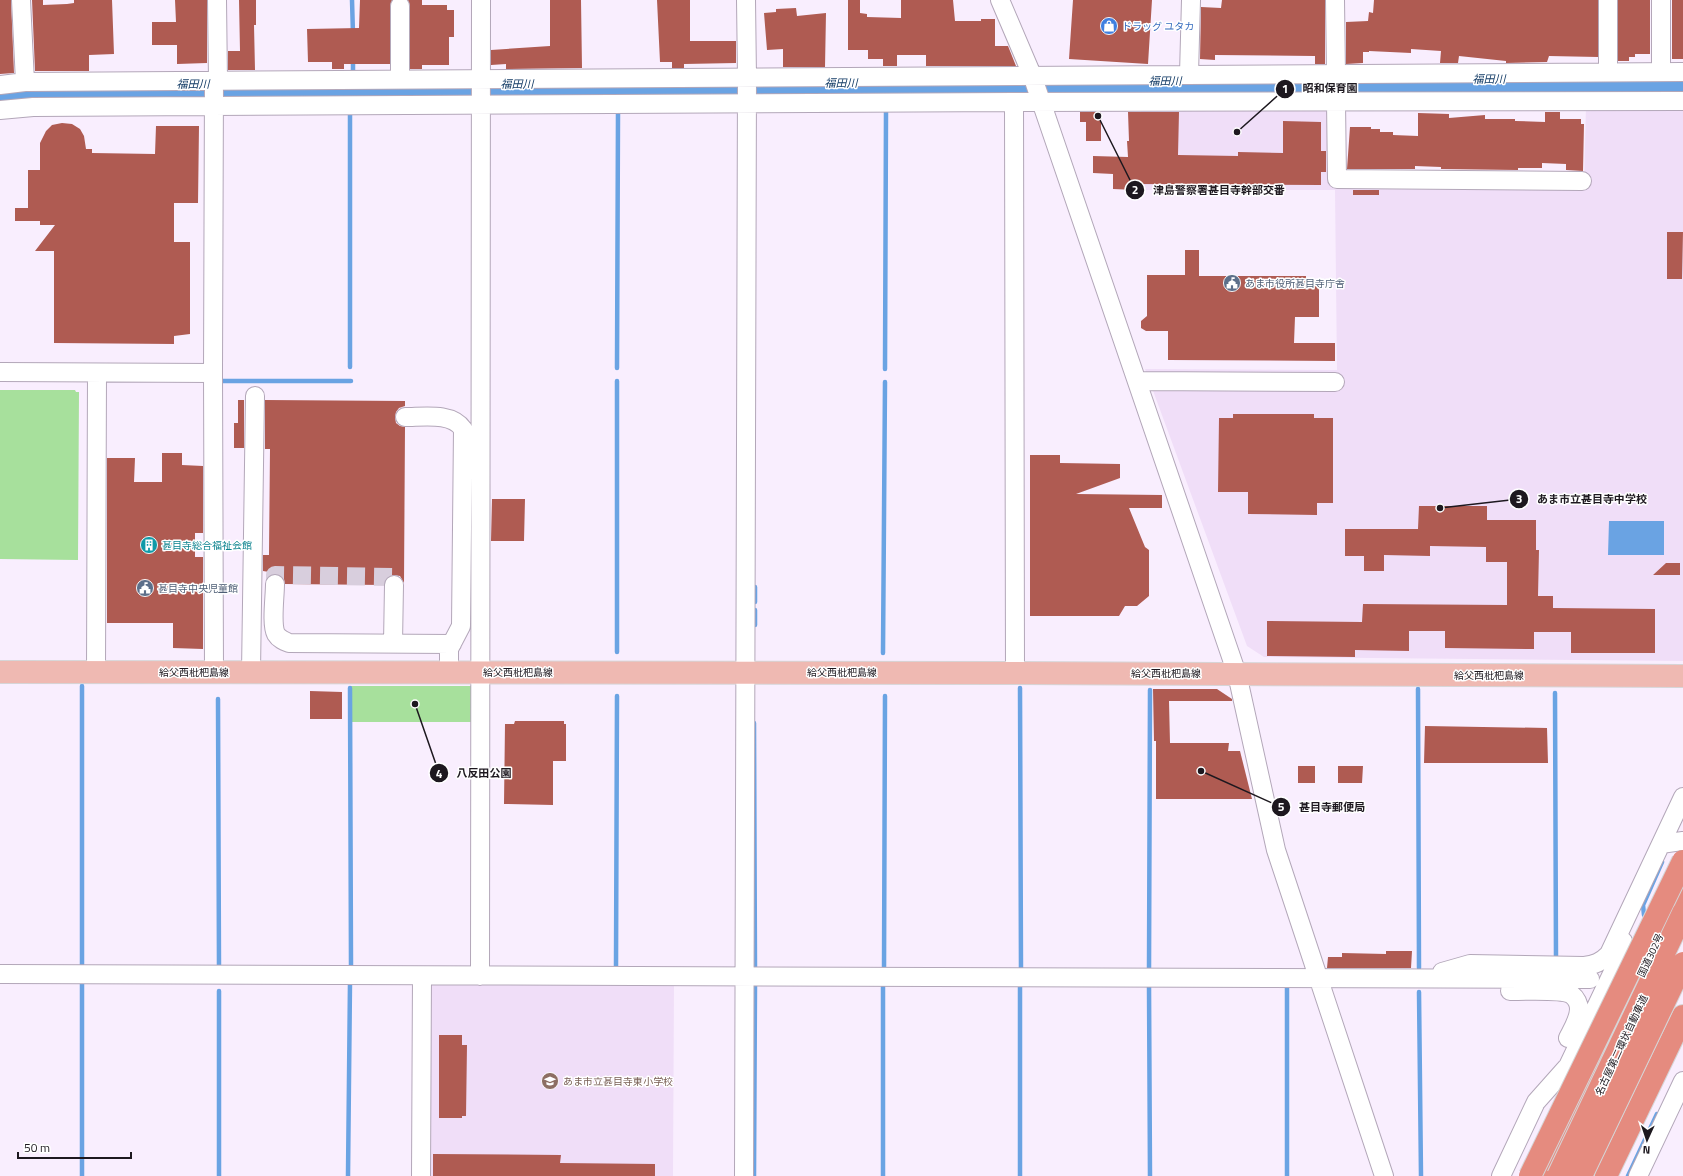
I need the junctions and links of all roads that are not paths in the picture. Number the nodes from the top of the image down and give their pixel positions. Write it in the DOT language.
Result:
graph roads {
  1 [pos="21,0"];
  2 [pos="217,0"];
  3 [pos="481,0"];
  4 [pos="746,0"];
  5 [pos="1000,0"];
  6 [pos="1191,0"];
  7 [pos="1335,0"];
  8 [pos="1608,0"];
  9 [pos="1661,0"];
  10 [pos="400,6"];
  11 [pos="1608,72"];
  12 [pos="1661,72"];
  13 [pos="1683,72"];
  14 [pos="1336,73"];
  15 [pos="1189,74"];
  16 [pos="1032,75"];
  17 [pos="747,77"];
  18 [pos="400,79"];
  19 [pos="482,79"];
  20 [pos="25,82"];
  21 [pos="215,82"];
  22 [pos="0,85"];
  23 [pos="1040,100"];
  24 [pos="1683,101"];
  25 [pos="747,102"];
  26 [pos="1014,102"];
  27 [pos="1336,102"];
  28 [pos="481,103"];
  29 [pos="214,105"];
  30 [pos="0,110"];
  31 [pos="1582,181"];
  32 [pos="0,372"];
  33 [pos="97,373"];
  34 [pos="213,373"];
  35 [pos="1138,380"];
  36 [pos="1335,382"];
  37 [pos="255,396"];
  38 [pos="405,417"];
  39 [pos="275,584"];
  40 [pos="394,585"];
  41 [pos="393,643"];
  42 [pos="452,644"];
  43 [pos="0,672"];
  44 [pos="96,672"];
  45 [pos="214,672"];
  46 [pos="251,672"];
  47 [pos="449,672"];
  48 [pos="481,672"];
  49 [pos="745,672"];
  50 [pos="1015,673"];
  51 [pos="1237,674"];
  52 [pos="1683,676"];
  53 [pos="1683,797"];
  54 [pos="1683,841"];
  55 [pos="1660,844"];
  56 [pos="1683,861"];
  57 [pos="1683,886"];
  58 [pos="1628,913"];
  59 [pos="1683,913"];
  60 [pos="1683,963"];
  61 [pos="0,974"];
  62 [pos="422,976"];
  63 [pos="480,976"];
  64 [pos="744,976"];
  65 [pos="1318,978"];
  66 [pos="1422,978"];
  67 [pos="1590,979"];
  68 [pos="1683,1016"];
  69 [pos="1683,1081"];
  70 [pos="1536,1102"];
  71 [pos="421,1176"];
  72 [pos="744,1176"];
  73 [pos="1384,1176"];
  74 [pos="1501,1176"];
  75 [pos="1530,1176"];
  76 [pos="1544,1176"];
  77 [pos="1558,1176"];
  78 [pos="1581,1176"];
  79 [pos="1606,1176"];
  80 [pos="1638,1176"];
  1 -- 20 [label="street"];
  2 -- 21 [label="street"];
  3 -- 19 [label="street"];
  4 -- 17 [label="street"];
  5 -- 16 [label="street"];
  6 -- 15 [label="street"];
  7 -- 14 [label="street"];
  8 -- 11 [label="street"];
  9 -- 12 [label="street"];
  10 -- 18 [label="street"];
  11 -- 12 [label="street"];
  11 -- 14 [label="street"];
  12 -- 13 [label="street"];
  14 -- 15 [label="street"];
  15 -- 16 [label="street"];
  16 -- 17 [label="street"];
  16 -- 23 [label="street"];
  17 -- 19 [label="street"];
  17 -- 25 [label="street"];
  18 -- 19 [label="street"];
  18 -- 21 [label="street"];
  19 -- 28 [label="street"];
  20 -- 21 [label="street"];
  20 -- 22 [label="street"];
  21 -- 29 [label="street"];
  23 -- 26 [label="street"];
  23 -- 27 [label="street"];
  23 -- 35 [label="street"];
  24 -- 27 [label="street"];
  25 -- 26 [label="street"];
  25 -- 28 [label="street"];
  25 -- 49 [label="street"];
  26 -- 50 [label="street"];
  27 -- 31 [label="street"];
  28 -- 29 [label="street"];
  28 -- 48 [label="street"];
  29 -- 30 [label="street"];
  29 -- 34 [label="street"];
  32 -- 33 [label="street"];
  33 -- 34 [label="street"];
  33 -- 44 [label="street"];
  34 -- 45 [label="street"];
  35 -- 36 [label="street"];
  35 -- 51 [label="street"];
  37 -- 46 [label="street"];
  38 -- 42 [label="street"];
  39 -- 41 [label="street"];
  40 -- 41 [label="street"];
  41 -- 42 [label="street"];
  42 -- 47 [label="street"];
  43 -- 44 [label="main road, 給父西枇杷島線"];
  44 -- 45 [label="main road, 給父西枇杷島線"];
  45 -- 46 [label="main road, 給父西枇杷島線"];
  46 -- 47 [label="main road, 給父西枇杷島線"];
  47 -- 48 [label="main road, 給父西枇杷島線"];
  48 -- 49 [label="main road, 給父西枇杷島線"];
  48 -- 63 [label="street"];
  49 -- 50 [label="main road, 給父西枇杷島線"];
  49 -- 64 [label="street"];
  50 -- 51 [label="main road, 給父西枇杷島線"];
  51 -- 52 [label="main road, 給父西枇杷島線"];
  51 -- 65 [label="street"];
  53 -- 55 [label="street"];
  54 -- 55 [label="street"];
  55 -- 58 [label="street"];
  56 -- 75 [label="highway, bridge"];
  57 -- 76 [label="highway, 国道302号"];
  58 -- 66 [label="street"];
  58 -- 70 [label="street"];
  59 -- 77 [label="highway, 名古屋第二環状自動車道, bridge"];
  60 -- 78 [label="highway, 名古屋第二環状自動車道, bridge"];
  61 -- 62 [label="street"];
  62 -- 63 [label="street"];
  62 -- 71 [label="street"];
  63 -- 64 [label="street"];
  64 -- 65 [label="street"];
  64 -- 72 [label="street"];
  65 -- 66 [label="street"];
  65 -- 73 [label="street"];
  66 -- 67 [label="street"];
  66 -- 70 [label="street"];
  68 -- 79 [label="highway"];
  69 -- 80 [label="street"];
  70 -- 74 [label="street"];
}
